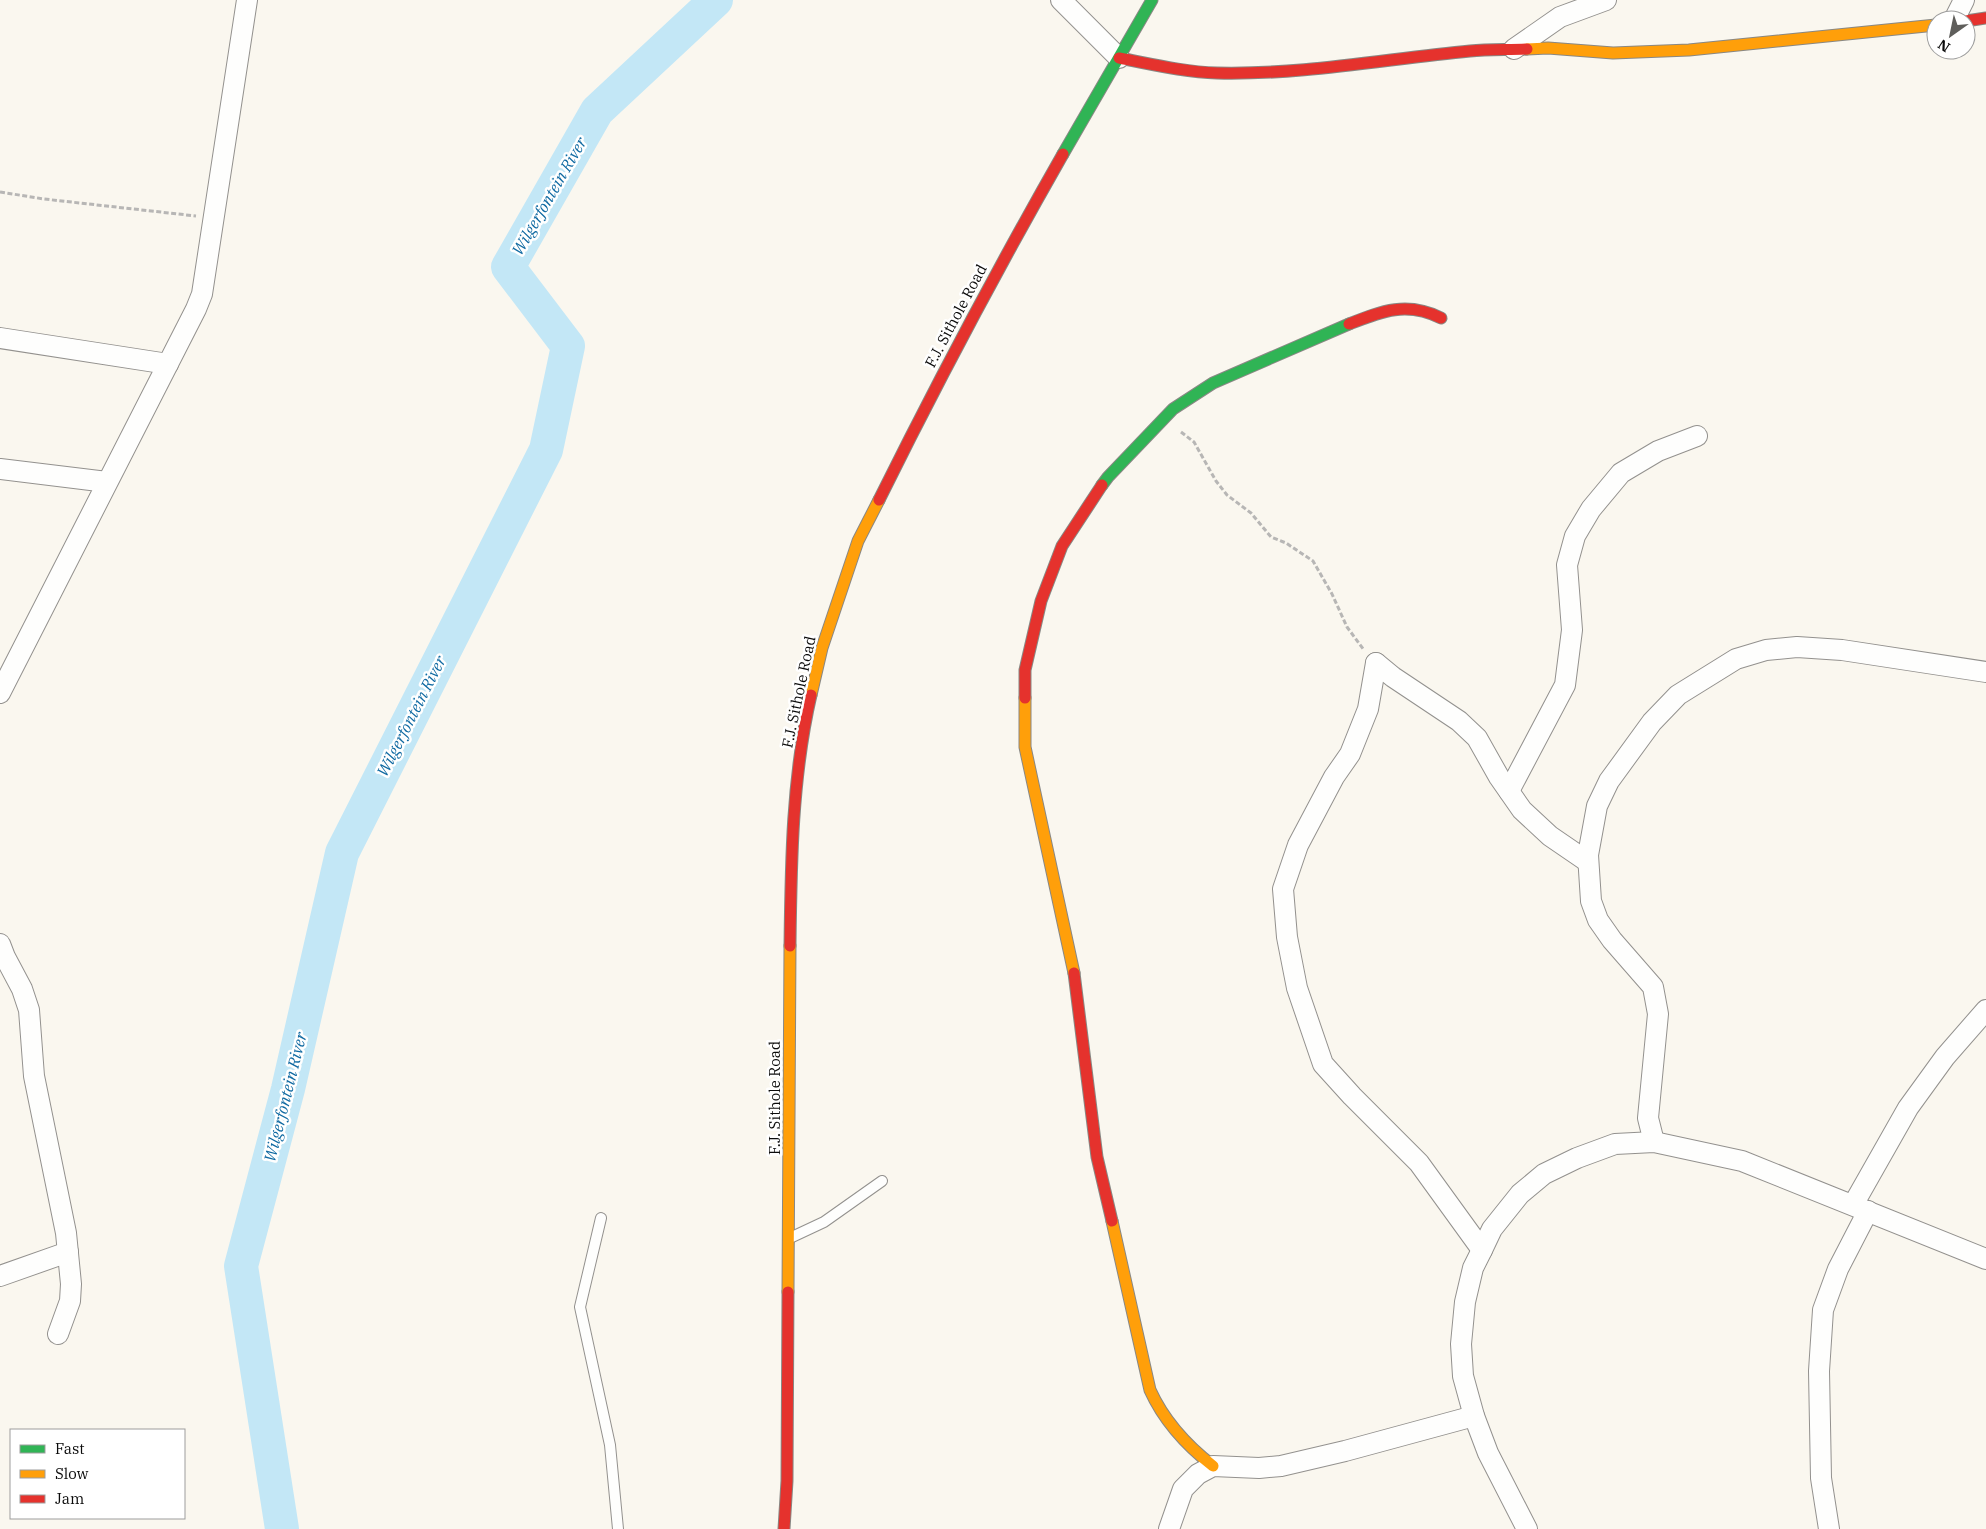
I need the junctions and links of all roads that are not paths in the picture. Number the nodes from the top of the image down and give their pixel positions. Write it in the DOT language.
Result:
graph roads {
  1 [pos="247,0"];
  2 [pos="1060,0"];
  3 [pos="1152,0"];
  4 [pos="1606,0"];
  5 [pos="1926,26"];
  6 [pos="1514,49"];
  7 [pos="1119,58"];
  8 [pos="1441,318"];
  9 [pos="0,338"];
  10 [pos="168,364"];
  11 [pos="1697,436"];
  12 [pos="0,468"];
  13 [pos="107,482"];
  14 [pos="1986,672"];
  15 [pos="0,693"];
  16 [pos="1509,791"];
  17 [pos="1588,862"];
  18 [pos="0,944"];
  19 [pos="1986,1010"];
  20 [pos="1654,1142"];
  21 [pos="882,1182"];
  22 [pos="1861,1208"];
  23 [pos="601,1218"];
  24 [pos="789,1238"];
  25 [pos="1482,1250"];
  26 [pos="68,1252"];
  27 [pos="1986,1259"];
  28 [pos="0,1276"];
  29 [pos="58,1334"];
  30 [pos="1474,1416"];
  31 [pos="1213,1466"];
  32 [pos="618,1529"];
  33 [pos="784,1529"];
  34 [pos="1169,1529"];
  35 [pos="1527,1529"];
  36 [pos="1829,1529"];
  1 -- 10 [label="street"];
  2 -- 7 [label="street"];
  3 -- 7 [label="street, F.J. Sithole Road"];
  4 -- 6 [label="street"];
  5 -- 6 [label="street"];
  6 -- 7 [label="street"];
  7 -- 24 [label="street, F.J. Sithole Road"];
  8 -- 31 [label="street"];
  9 -- 10 [label="street"];
  10 -- 13 [label="street"];
  11 -- 16 [label="street"];
  12 -- 13 [label="street"];
  13 -- 15 [label="street"];
  14 -- 17 [label="street"];
  16 -- 17 [label="street"];
  16 -- 25 [label="street"];
  17 -- 20 [label="street"];
  18 -- 26 [label="street"];
  19 -- 22 [label="street"];
  20 -- 22 [label="street"];
  20 -- 25 [label="street"];
  21 -- 24 [label="lane"];
  22 -- 27 [label="street"];
  22 -- 36 [label="street"];
  23 -- 32 [label="lane"];
  24 -- 33 [label="street, F.J. Sithole Road"];
  25 -- 30 [label="street"];
  26 -- 28 [label="street"];
  26 -- 29 [label="street"];
  30 -- 31 [label="street"];
  30 -- 35 [label="street"];
  31 -- 34 [label="street"];
}
